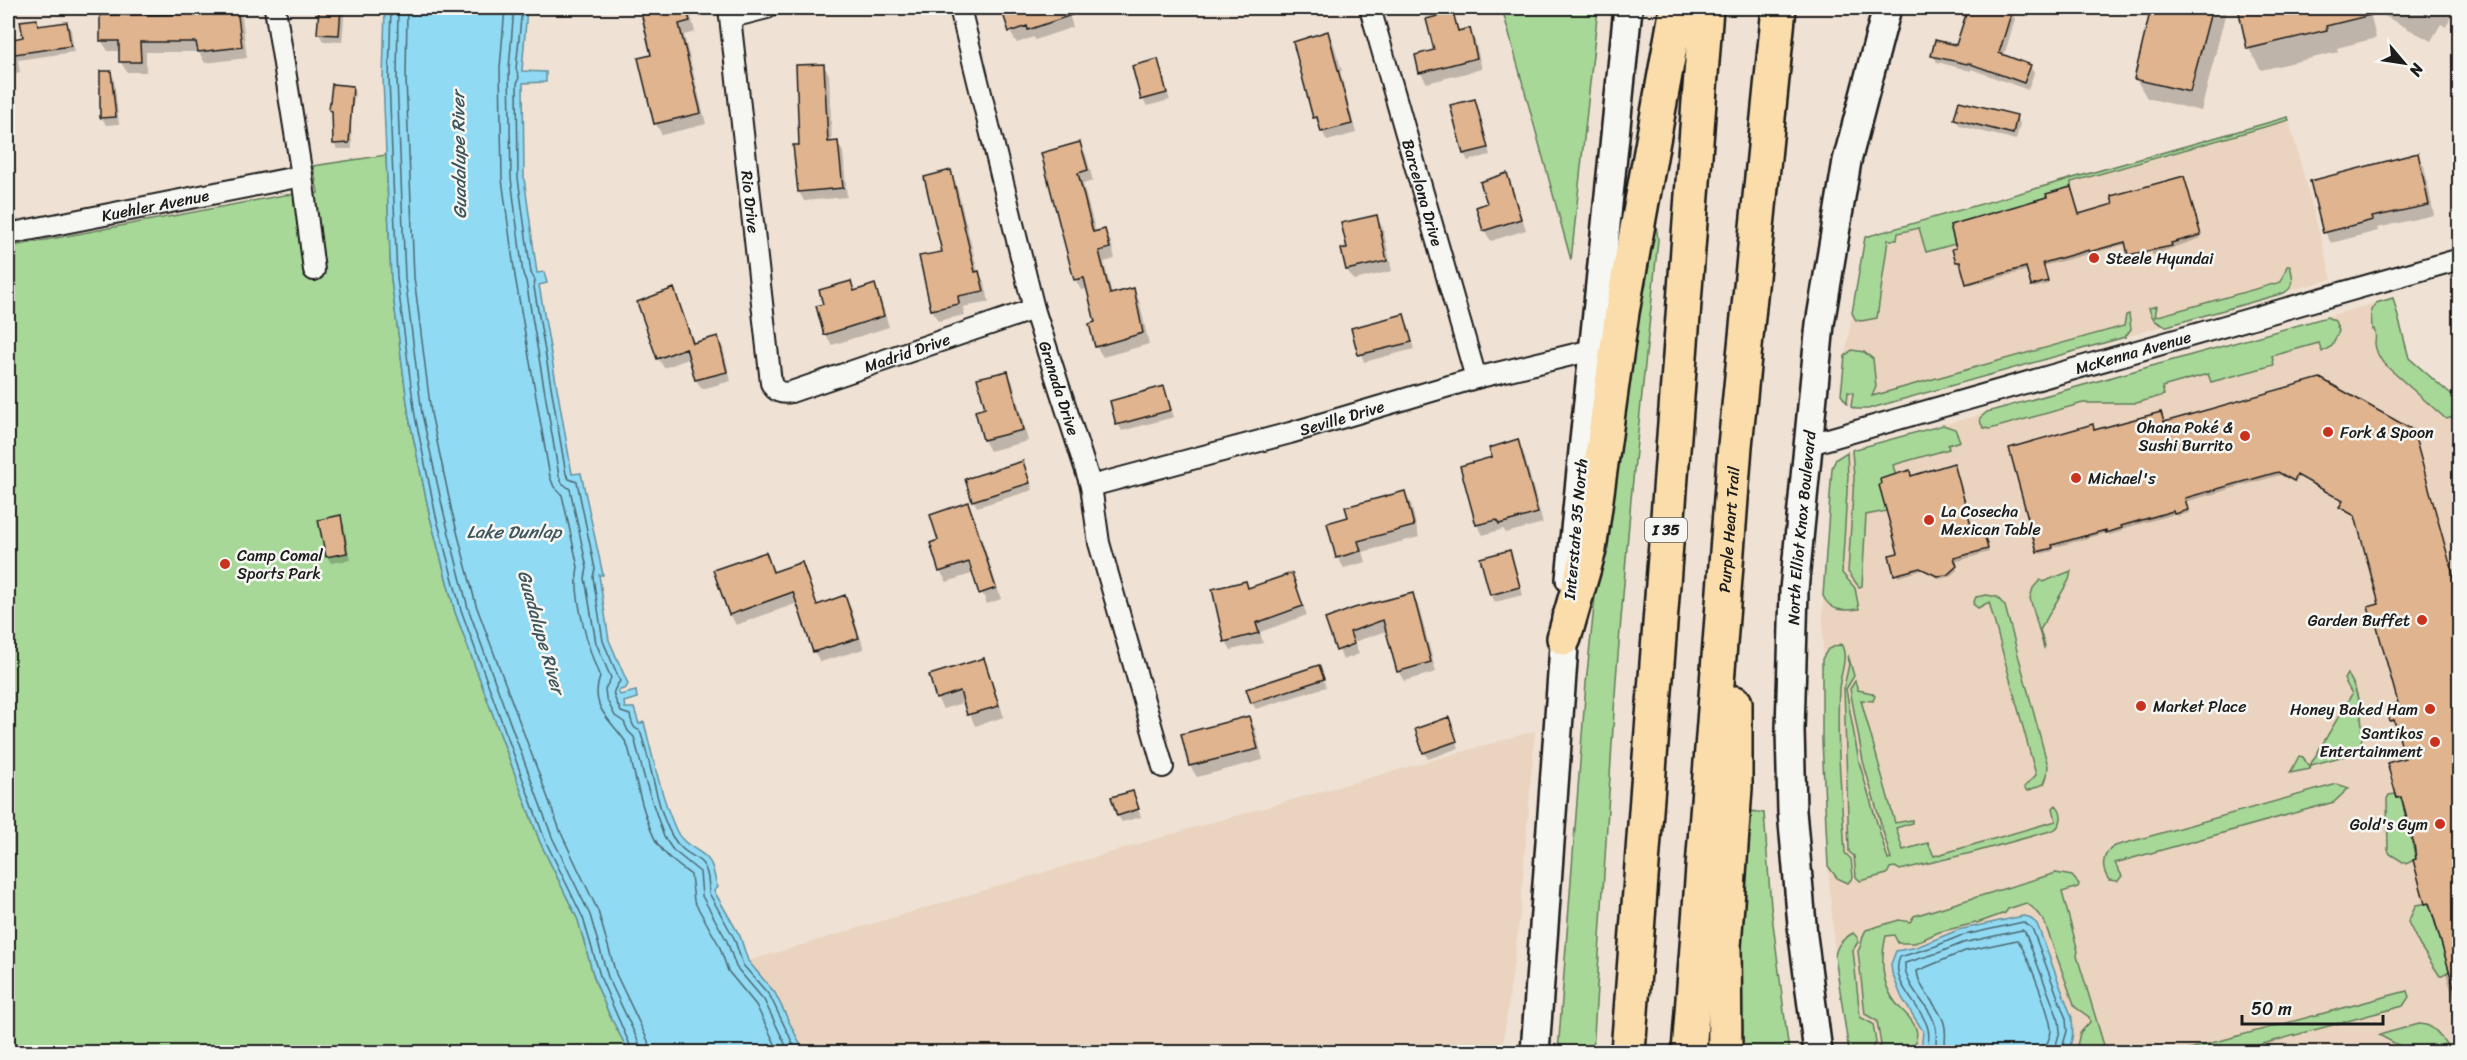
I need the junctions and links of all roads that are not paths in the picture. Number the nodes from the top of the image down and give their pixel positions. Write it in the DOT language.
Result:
graph roads {
  1 [pos="275,8"];
  2 [pos="767,8"];
  3 [pos="960,8"];
  4 [pos="1370,8"];
  5 [pos="1628,8"];
  6 [pos="1677,8"];
  7 [pos="1706,8"];
  8 [pos="1779,8"];
  9 [pos="1887,8"];
  10 [pos="730,13"];
  11 [pos="302,176"];
  12 [pos="8,234"];
  13 [pos="2460,259"];
  14 [pos="314,270"];
  15 [pos="1034,309"];
  16 [pos="1592,350"];
  17 [pos="1476,378"];
  18 [pos="779,392"];
  19 [pos="1807,445"];
  20 [pos="1735,446"];
  21 [pos="1091,486"];
  22 [pos="1564,638"];
  23 [pos="1163,767"];
  24 [pos="1535,1053"];
  25 [pos="1628,1053"];
  26 [pos="1689,1053"];
  27 [pos="1725,1053"];
  28 [pos="1818,1053"];
  1 -- 11 [label="street"];
  2 -- 10 [label="street"];
  3 -- 15 [label="street, Granada Drive"];
  4 -- 17 [label="street, Barcelona Drive"];
  5 -- 16 [label="main road, Interstate 35 North"];
  6 -- 22 [label="highway"];
  7 -- 25 [label="highway, I 35"];
  8 -- 20 [label="highway, Purple Heart Trail"];
  9 -- 19 [label="main road, North Elliot Knox Boulevard"];
  10 -- 18 [label="street, Rio Drive"];
  11 -- 12 [label="street, Kuehler Avenue"];
  11 -- 14 [label="street"];
  13 -- 19 [label="street, McKenna Avenue"];
  15 -- 18 [label="street, Madrid Drive"];
  15 -- 21 [label="street, Granada Drive"];
  16 -- 17 [label="street, Seville Drive"];
  16 -- 22 [label="main road, Interstate 35 North"];
  17 -- 21 [label="street, Seville Drive"];
  19 -- 28 [label="main road, North Elliot Knox Boulevard"];
  20 -- 26 [label="highway, Purple Heart Trail"];
  20 -- 27 [label="highway"];
  21 -- 23 [label="street, Granada Drive"];
  22 -- 24 [label="main road, Interstate 35 North"];
}
